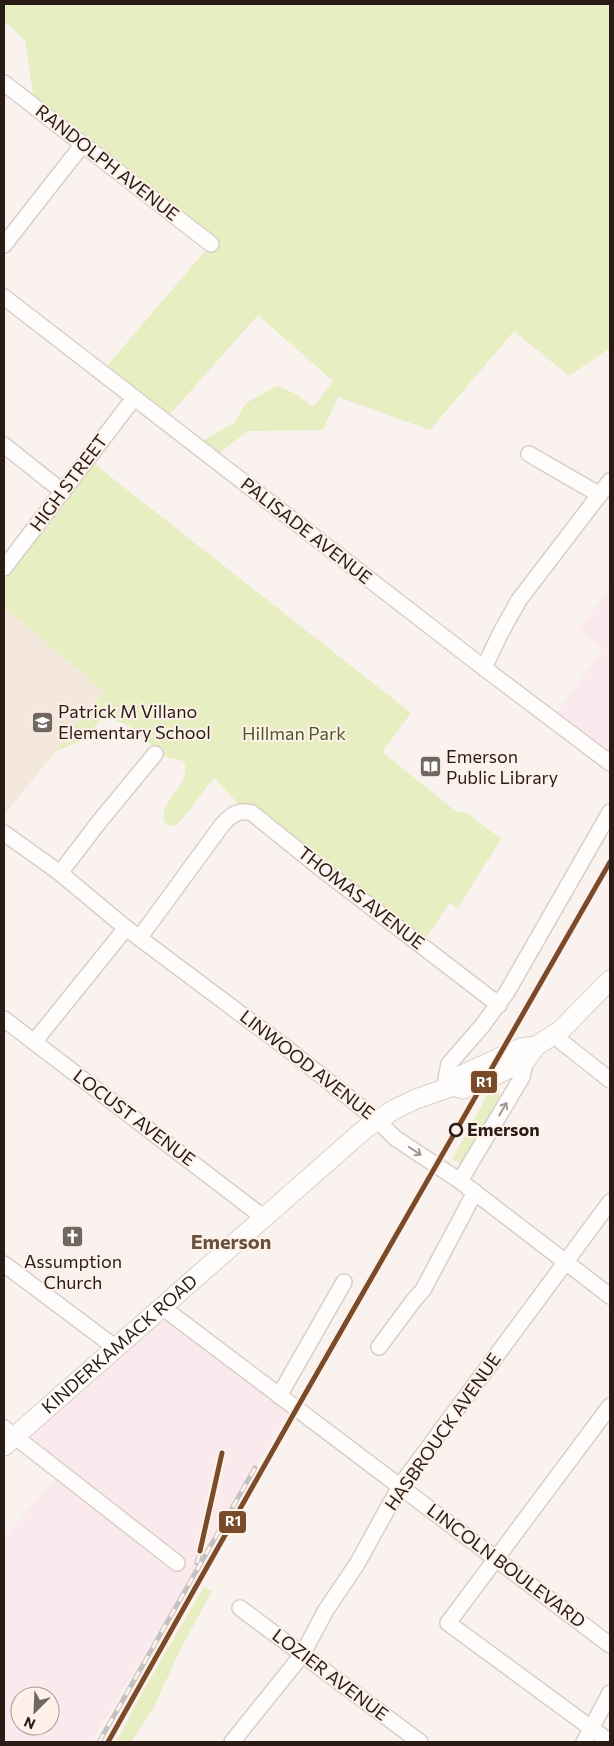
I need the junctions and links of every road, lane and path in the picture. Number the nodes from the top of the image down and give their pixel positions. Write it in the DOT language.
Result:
graph roads {
  1 [pos="4,83"];
  2 [pos="82,144"];
  3 [pos="211,244"];
  4 [pos="4,245"];
  5 [pos="4,297"];
  6 [pos="134,398"];
  7 [pos="4,446"];
  8 [pos="529,454"];
  9 [pos="610,481"];
  10 [pos="63,492"];
  11 [pos="600,495"];
  12 [pos="4,568"];
  13 [pos="484,668"];
  14 [pos="156,754"];
  15 [pos="610,763"];
  16 [pos="610,812"];
  17 [pos="4,833"];
  18 [pos="60,873"];
  19 [pos="126,928"];
  20 [pos="140,937"];
  21 [pos="610,980"];
  22 [pos="498,1004"];
  23 [pos="4,1019"];
  24 [pos="553,1036"];
  25 [pos="34,1042"];
  26 [pos="530,1053"];
  27 [pos="610,1080"];
  28 [pos="450,1087"];
  29 [pos="377,1120"];
  30 [pos="460,1181"];
  31 [pos="475,1192"];
  32 [pos="610,1202"];
  33 [pos="263,1217"];
  34 [pos="566,1262"];
  35 [pos="4,1264"];
  36 [pos="344,1282"];
  37 [pos="610,1296"];
  38 [pos="162,1307"];
  39 [pos="379,1347"];
  40 [pos="116,1348"];
  41 [pos="280,1396"];
  42 [pos="610,1406"];
  43 [pos="8,1437"];
  44 [pos="400,1486"];
  45 [pos="496,1559"];
  46 [pos="178,1563"];
  47 [pos="240,1608"];
  48 [pos="610,1645"];
  49 [pos="302,1655"];
  50 [pos="610,1693"];
  51 [pos="593,1728"];
  52 [pos="232,1742"];
  53 [pos="420,1742"];
  54 [pos="584,1742"];
  55 [pos="610,1742"];
  1 -- 2 [label="street, RANDOLPH AVENUE"];
  2 -- 3 [label="street, RANDOLPH AVENUE"];
  2 -- 4 [label="street"];
  5 -- 6 [label="street, PALISADE AVENUE"];
  6 -- 10 [label="street, HIGH STREET"];
  6 -- 13 [label="street, PALISADE AVENUE"];
  7 -- 10 [label="street"];
  8 -- 11 [label="street"];
  9 -- 11 [label="street"];
  10 -- 12 [label="street, HIGH STREET"];
  11 -- 13 [label="street"];
  13 -- 15 [label="street, PALISADE AVENUE"];
  14 -- 18 [label="street"];
  16 -- 22 [label="street"];
  17 -- 18 [label="street, LINWOOD AVENUE"];
  18 -- 19 [label="street, LINWOOD AVENUE"];
  19 -- 20 [label="street, LINWOOD AVENUE"];
  19 -- 25 [label="street"];
  20 -- 22 [label="street, THOMAS AVENUE"];
  20 -- 29 [label="street, LINWOOD AVENUE"];
  21 -- 24 [label="main road, KINDERKAMACK ROAD"];
  22 -- 28 [label="street"];
  23 -- 25 [label="street, LOCUST AVENUE"];
  24 -- 26 [label="main road, KINDERKAMACK ROAD"];
  24 -- 27 [label="street"];
  25 -- 33 [label="street, LOCUST AVENUE"];
  26 -- 28 [label="main road, KINDERKAMACK ROAD"];
  30 -- 26 [label="street, one-way"];
  28 -- 29 [label="main road, KINDERKAMACK ROAD"];
  29 -- 30 [label="street, LINWOOD AVENUE, one-way"];
  29 -- 33 [label="main road, KINDERKAMACK ROAD"];
  30 -- 31 [label="street, LINWOOD AVENUE"];
  31 -- 34 [label="street, LINWOOD AVENUE"];
  31 -- 39 [label="street"];
  32 -- 34 [label="street, HASBROUCK AVENUE"];
  33 -- 38 [label="main road, KINDERKAMACK ROAD"];
  34 -- 37 [label="street, LINWOOD AVENUE"];
  34 -- 44 [label="street, HASBROUCK AVENUE"];
  35 -- 40 [label="street"];
  36 -- 41 [label="street"];
  38 -- 40 [label="main road, KINDERKAMACK ROAD"];
  38 -- 41 [label="street, LINCOLN BOULEVARD"];
  40 -- 43 [label="main road, KINDERKAMACK ROAD"];
  41 -- 44 [label="street, LINCOLN BOULEVARD"];
  42 -- 45 [label="street"];
  43 -- 46 [label="street"];
  44 -- 45 [label="street, LINCOLN BOULEVARD"];
  44 -- 49 [label="street, HASBROUCK AVENUE"];
  45 -- 48 [label="street, LINCOLN BOULEVARD"];
  45 -- 51 [label="street"];
  47 -- 49 [label="street, LOZIER AVENUE"];
  49 -- 52 [label="street, HASBROUCK AVENUE"];
  49 -- 53 [label="street, LOZIER AVENUE"];
  50 -- 51 [label="street"];
  51 -- 54 [label="street"];
  51 -- 55 [label="street"];
}
